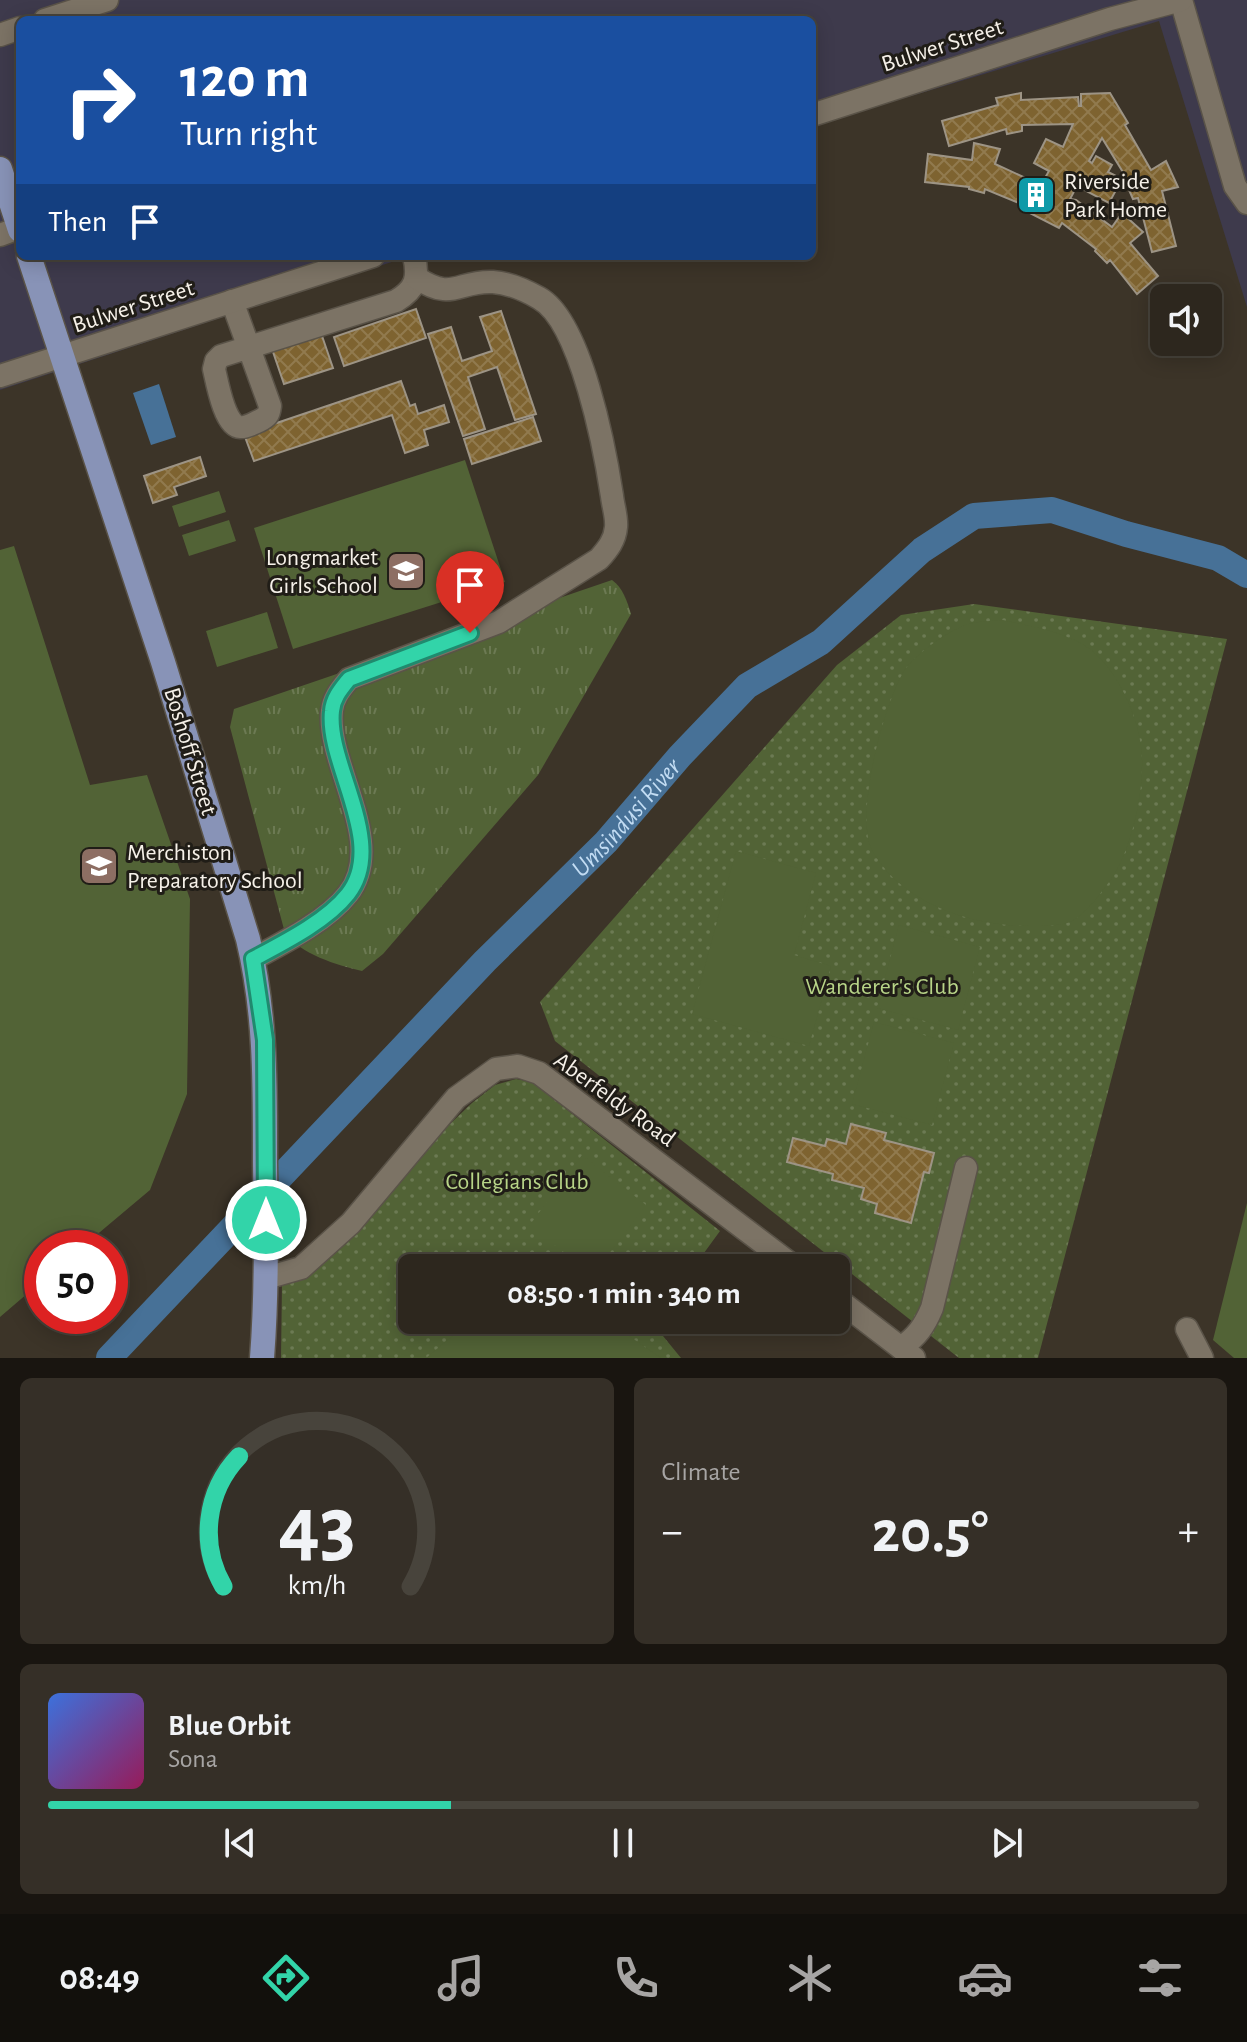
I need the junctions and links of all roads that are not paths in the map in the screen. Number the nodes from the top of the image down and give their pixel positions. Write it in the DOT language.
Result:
graph roads {
  1 [pos="107,0"];
  2 [pos="1181,0"];
  3 [pos="1107,9"];
  4 [pos="57,16"];
  5 [pos="816,114"];
  6 [pos="0,171"];
  7 [pos="1247,203"];
  8 [pos="16,217"];
  9 [pos="30,260"];
  10 [pos="360,260"];
  11 [pos="415,267"];
  12 [pos="232,301"];
  13 [pos="62,356"];
  14 [pos="0,376"];
  15 [pos="253,959"];
  16 [pos="966,1168"];
  17 [pos="778,1254"];
  18 [pos="266,1278"];
  19 [pos="850,1309"];
  20 [pos="1187,1329"];
  21 [pos="908,1353"];
  22 [pos="262,1358"];
  23 [pos="1202,1358"];
  1 -- 4 [label="street"];
  2 -- 3 [label="street, Bulwer Street"];
  2 -- 7 [label="street"];
  3 -- 5 [label="street, Bulwer Street"];
  6 -- 8 [label="main road"];
  9 -- 13 [label="main road, Boshoff Street"];
  10 -- 12 [label="street, Bulwer Street"];
  11 -- 12 [label="street"];
  11 -- 15 [label="street"];
  12 -- 13 [label="street, Bulwer Street"];
  13 -- 14 [label="street, Bulwer Street"];
  13 -- 15 [label="main road, Boshoff Street"];
  15 -- 18 [label="main road, Boshoff Street"];
  16 -- 21 [label="street"];
  17 -- 18 [label="street, Aberfeldy Road"];
  18 -- 22 [label="main road, Boshoff Street"];
  19 -- 21 [label="street"];
  20 -- 23 [label="street"];
}
